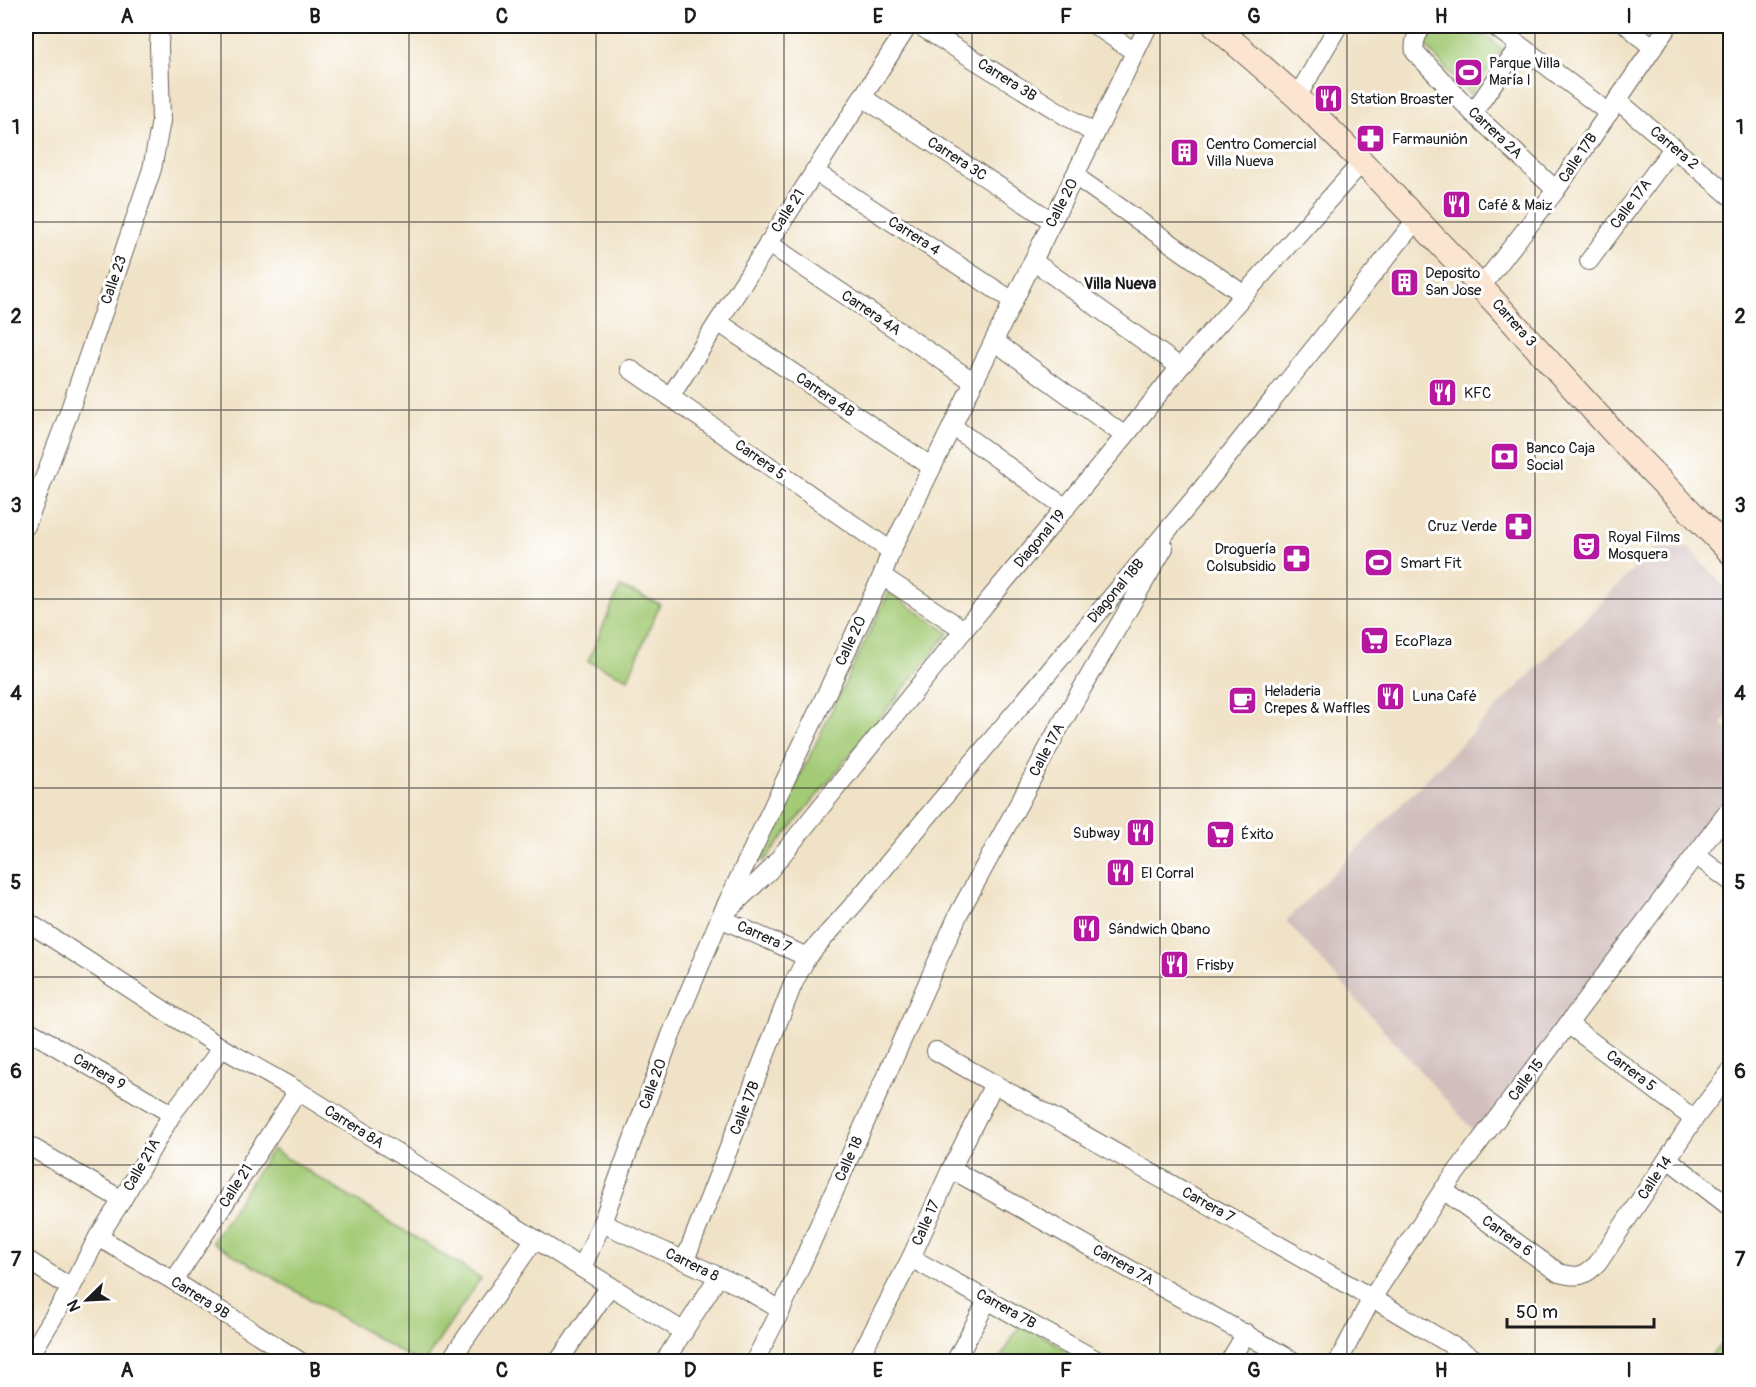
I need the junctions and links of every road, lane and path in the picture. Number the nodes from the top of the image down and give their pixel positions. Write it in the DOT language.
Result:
graph roads {
  1 [pos="160,26"];
  2 [pos="908,26"];
  3 [pos="920,26"];
  4 [pos="1096,26"];
  5 [pos="1148,26"];
  6 [pos="1215,26"];
  7 [pos="1338,26"];
  8 [pos="1422,26"];
  9 [pos="1494,26"];
  10 [pos="1628,26"];
  11 [pos="1668,26"];
  12 [pos="1519,46"];
  13 [pos="1653,48"];
  14 [pos="1135,52"];
  15 [pos="862,97"];
  16 [pos="1297,98"];
  17 [pos="1613,106"];
  18 [pos="1473,112"];
  19 [pos="1095,134"];
  20 [pos="1674,147"];
  21 [pos="1362,162"];
  22 [pos="814,171"];
  23 [pos="1076,176"];
  24 [pos="1556,190"];
  25 [pos="1731,196"];
  26 [pos="1417,219"];
  27 [pos="1052,221"];
  28 [pos="768,243"];
  29 [pos="1033,261"];
  30 [pos="1589,261"];
  31 [pos="1481,287"];
  32 [pos="1243,294"];
  33 [pos="1013,301"];
  34 [pos="718,322"];
  35 [pos="994,341"];
  36 [pos="1180,367"];
  37 [pos="630,369"];
  38 [pos="974,382"];
  39 [pos="670,397"];
  40 [pos="952,426"];
  41 [pos="1125,436"];
  42 [pos="932,467"];
  43 [pos="1193,500"];
  44 [pos="1066,508"];
  45 [pos="26,526"];
  46 [pos="891,551"];
  47 [pos="1731,552"];
  48 [pos="882,576"];
  49 [pos="964,630"];
  50 [pos="1731,809"];
  51 [pos="1697,856"];
  52 [pos="1731,881"];
  53 [pos="720,918"];
  54 [pos="26,921"];
  55 [pos="807,957"];
  56 [pos="916,1008"];
  57 [pos="1568,1024"];
  58 [pos="26,1029"];
  59 [pos="222,1048"];
  60 [pos="936,1051"];
  61 [pos="1731,1072"];
  62 [pos="994,1084"];
  63 [pos="298,1091"];
  64 [pos="172,1114"];
  65 [pos="1694,1119"];
  66 [pos="26,1144"];
  67 [pos="1668,1160"];
  68 [pos="951,1169"];
  69 [pos="1443,1190"];
  70 [pos="122,1200"];
  71 [pos="1731,1207"];
  72 [pos="602,1223"];
  73 [pos="98,1237"];
  74 [pos="534,1240"];
  75 [pos="911,1257"];
  76 [pos="26,1259"];
  77 [pos="686,1260"];
  78 [pos="582,1268"];
  79 [pos="718,1277"];
  80 [pos="1574,1277"];
  81 [pos="174,1281"];
  82 [pos="610,1286"];
  83 [pos="71,1288"];
  84 [pos="1372,1298"];
  85 [pos="988,1299"];
  86 [pos="781,1310"];
  87 [pos="684,1332"];
  88 [pos="1246,1333"];
  89 [pos="26,1362"];
  90 [pos="301,1362"];
  91 [pos="449,1362"];
  92 [pos="558,1362"];
  93 [pos="664,1362"];
  94 [pos="754,1362"];
  95 [pos="857,1362"];
  96 [pos="955,1362"];
  97 [pos="1100,1362"];
  98 [pos="1229,1362"];
  99 [pos="1295,1362"];
  100 [pos="1338,1362"];
  101 [pos="1480,1362"];
  1 -- 45 [label="street, Calle 23"];
  2 -- 15 [label="street, Calle 21"];
  3 -- 19 [label="street, Carrera 3B"];
  4 -- 14 [label="street"];
  5 -- 14 [label="street, Calle 20"];
  6 -- 16 [label="main road, Carrera 3"];
  7 -- 16 [label="street"];
  8 -- 18 [label="street, Carrera 2A"];
  9 -- 12 [label="street, Carrera 2"];
  10 -- 13 [label="street"];
  11 -- 13 [label="street, Calle 17B"];
  12 -- 17 [label="street, Carrera 2"];
  12 -- 18 [label="street"];
  13 -- 17 [label="street, Calle 17B"];
  14 -- 19 [label="street, Calle 20"];
  15 -- 22 [label="street, Calle 21"];
  15 -- 27 [label="street, Carrera 3C"];
  16 -- 21 [label="main road, Carrera 3"];
  17 -- 20 [label="street, Carrera 2"];
  17 -- 24 [label="street, Calle 17B"];
  18 -- 24 [label="street, Carrera 2A"];
  19 -- 23 [label="street, Calle 20"];
  20 -- 25 [label="street, Carrera 2"];
  20 -- 30 [label="street, Calle 17A"];
  21 -- 26 [label="main road, Carrera 3"];
  21 -- 32 [label="street, Diagonal 19"];
  22 -- 28 [label="street, Calle 21"];
  22 -- 33 [label="street, Carrera 4"];
  23 -- 27 [label="street, Calle 20"];
  23 -- 32 [label="street"];
  24 -- 31 [label="street, Calle 17B"];
  26 -- 31 [label="main road, Carrera 3"];
  26 -- 43 [label="street, Diagonal 18B"];
  27 -- 29 [label="street, Calle 20"];
  28 -- 34 [label="street, Calle 21"];
  28 -- 38 [label="street, Carrera 4A"];
  29 -- 33 [label="street, Calle 20"];
  29 -- 36 [label="street"];
  31 -- 47 [label="main road, Carrera 3"];
  32 -- 36 [label="street, Diagonal 19"];
  33 -- 35 [label="street, Calle 20"];
  34 -- 39 [label="street, Calle 21"];
  34 -- 42 [label="street, Carrera 4B"];
  35 -- 38 [label="street, Calle 20"];
  35 -- 41 [label="street"];
  36 -- 41 [label="street, Diagonal 19"];
  37 -- 39 [label="street, Carrera 5"];
  38 -- 40 [label="street, Calle 20"];
  39 -- 46 [label="street, Carrera 5"];
  40 -- 42 [label="street, Calle 20"];
  40 -- 44 [label="street"];
  41 -- 44 [label="street, Diagonal 19"];
  42 -- 46 [label="street, Calle 20"];
  43 -- 55 [label="street, Diagonal 18B"];
  43 -- 56 [label="street, Calle 17A"];
  44 -- 49 [label="street, Diagonal 19"];
  46 -- 48 [label="street, Calle 20"];
  48 -- 49 [label="street"];
  48 -- 53 [label="street, Calle 20"];
  49 -- 53 [label="street, Diagonal 19"];
  50 -- 51 [label="street, Calle 15"];
  51 -- 52 [label="street"];
  51 -- 57 [label="street, Calle 15"];
  53 -- 55 [label="street, Carrera 7"];
  53 -- 72 [label="street, Calle 20"];
  54 -- 59 [label="street, Carrera 8A"];
  55 -- 77 [label="street, Calle 17B"];
  56 -- 86 [label="street, Calle 18"];
  57 -- 65 [label="street, Carrera 5"];
  57 -- 69 [label="street, Calle 15"];
  58 -- 64 [label="street, Carrera 9"];
  59 -- 63 [label="street, Carrera 8A"];
  59 -- 64 [label="street, Calle 21A"];
  60 -- 62 [label="street, Carrera 7"];
  61 -- 65 [label="street, Calle 14"];
  62 -- 68 [label="street, Calle 17"];
  62 -- 84 [label="street, Carrera 7"];
  63 -- 74 [label="street, Carrera 8A"];
  63 -- 81 [label="street, Calle 21"];
  64 -- 70 [label="street, Calle 21A"];
  65 -- 67 [label="street, Calle 14"];
  66 -- 70 [label="street"];
  67 -- 71 [label="street"];
  67 -- 80 [label="street, Calle 14"];
  68 -- 75 [label="street, Calle 17"];
  68 -- 88 [label="street, Carrera 7A"];
  69 -- 80 [label="street, Carrera 6"];
  69 -- 84 [label="street, Calle 15"];
  70 -- 73 [label="street, Calle 21A"];
  72 -- 77 [label="street, Carrera 8"];
  72 -- 78 [label="street, Calle 20"];
  73 -- 81 [label="street, Carrera 9B"];
  73 -- 83 [label="street, Calle 21A"];
  74 -- 78 [label="street, Carrera 8A"];
  74 -- 91 [label="street"];
  75 -- 85 [label="street, Carrera 7B"];
  75 -- 95 [label="street, Calle 17"];
  76 -- 83 [label="street"];
  77 -- 79 [label="street, Carrera 8"];
  78 -- 82 [label="street, Carrera 8A"];
  79 -- 86 [label="street, Carrera 8"];
  79 -- 87 [label="street"];
  81 -- 90 [label="street, Carrera 9B"];
  82 -- 87 [label="street, Carrera 8A"];
  82 -- 92 [label="street"];
  83 -- 89 [label="street, Calle 21A"];
  84 -- 100 [label="street, Calle 15"];
  84 -- 101 [label="street, Carrera 7"];
  85 -- 96 [label="street"];
  85 -- 97 [label="street, Carrera 7B"];
  86 -- 94 [label="street, Calle 18"];
  87 -- 93 [label="street"];
  88 -- 98 [label="street"];
  88 -- 99 [label="street, Carrera 7A"];
}
